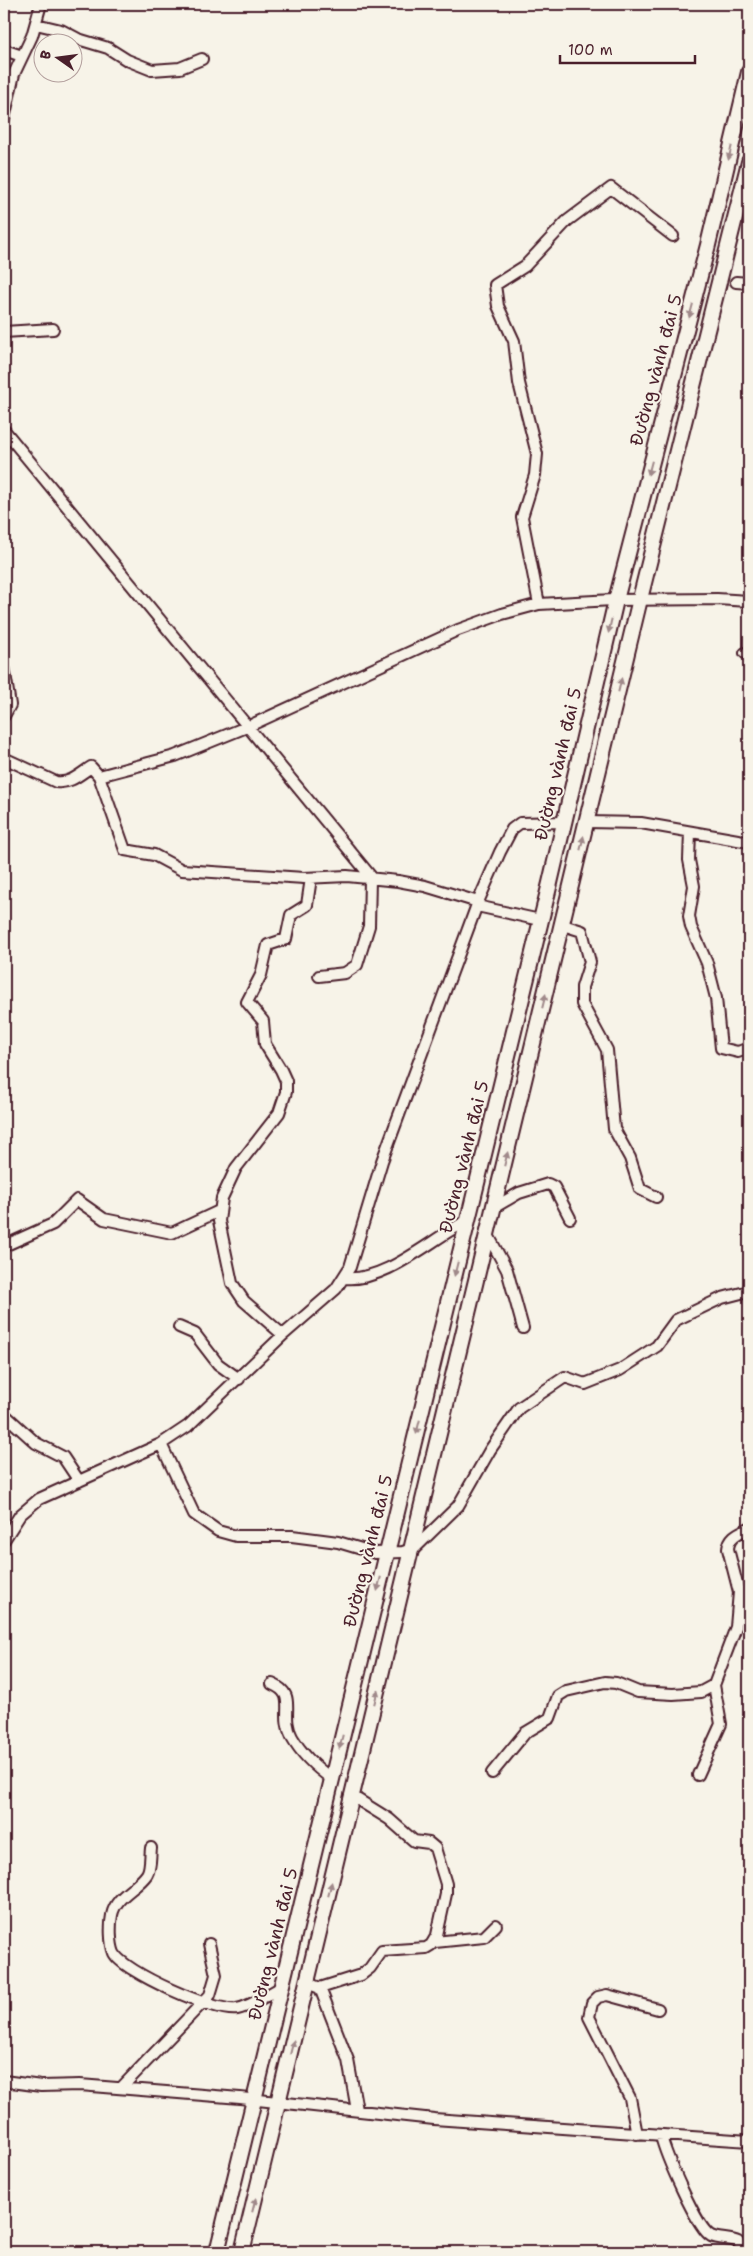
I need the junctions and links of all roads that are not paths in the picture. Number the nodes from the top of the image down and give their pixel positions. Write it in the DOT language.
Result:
graph roads {
  1 [pos="42,4"];
  2 [pos="36,24"];
  3 [pos="4,50"];
  4 [pos="22,56"];
  5 [pos="202,59"];
  6 [pos="749,72"];
  7 [pos="4,119"];
  8 [pos="749,162"];
  9 [pos="673,236"];
  10 [pos="708,245"];
  11 [pos="728,251"];
  12 [pos="736,282"];
  13 [pos="749,283"];
  14 [pos="53,330"];
  15 [pos="4,332"];
  16 [pos="4,430"];
  17 [pos="640,599"];
  18 [pos="616,600"];
  19 [pos="749,601"];
  20 [pos="539,604"];
  21 [pos="4,667"];
  22 [pos="4,716"];
  23 [pos="249,726"];
  24 [pos="4,758"];
  25 [pos="100,776"];
  26 [pos="564,822"];
  27 [pos="587,822"];
  28 [pos="690,832"];
  29 [pos="749,842"];
  30 [pos="311,878"];
  31 [pos="372,879"];
  32 [pos="478,904"];
  33 [pos="540,920"];
  34 [pos="563,925"];
  35 [pos="319,976"];
  36 [pos="749,1048"];
  37 [pos="656,1197"];
  38 [pos="495,1207"];
  39 [pos="219,1211"];
  40 [pos="570,1218"];
  41 [pos="467,1221"];
  42 [pos="488,1235"];
  43 [pos="4,1246"];
  44 [pos="344,1278"];
  45 [pos="749,1291"];
  46 [pos="179,1327"];
  47 [pos="522,1328"];
  48 [pos="283,1335"];
  49 [pos="239,1379"];
  50 [pos="4,1414"];
  51 [pos="162,1444"];
  52 [pos="79,1482"];
  53 [pos="749,1528"];
  54 [pos="4,1540"];
  55 [pos="412,1549"];
  56 [pos="387,1552"];
  57 [pos="272,1684"];
  58 [pos="714,1685"];
  59 [pos="492,1773"];
  60 [pos="698,1775"];
  61 [pos="332,1778"];
  62 [pos="352,1796"];
  63 [pos="151,1848"];
  64 [pos="496,1925"];
  65 [pos="434,1942"];
  66 [pos="210,1944"];
  67 [pos="314,1985"];
  68 [pos="282,1987"];
  69 [pos="203,2002"];
  70 [pos="658,2009"];
  71 [pos="4,2081"];
  72 [pos="121,2088"];
  73 [pos="254,2099"];
  74 [pos="279,2102"];
  75 [pos="358,2110"];
  76 [pos="637,2134"];
  77 [pos="661,2136"];
  78 [pos="749,2141"];
  79 [pos="217,2252"];
  80 [pos="242,2252"];
  81 [pos="745,2252"];
  1 -- 2 [label="street"];
  2 -- 4 [label="street"];
  2 -- 5 [label="street"];
  3 -- 4 [label="street"];
  4 -- 7 [label="street"];
  6 -- 10 [label="main road, Đường vành đai 5, one-way"];
  8 -- 11 [label="main road"];
  9 -- 20 [label="street"];
  10 -- 11 [label="main road"];
  10 -- 18 [label="main road, Đường vành đai 5, one-way"];
  11 -- 17 [label="main road"];
  12 -- 13 [label="street"];
  14 -- 15 [label="street"];
  16 -- 23 [label="street"];
  17 -- 18 [label="street"];
  17 -- 19 [label="street"];
  27 -- 17 [label="main road, one-way"];
  18 -- 20 [label="street"];
  18 -- 26 [label="main road, Đường vành đai 5, one-way"];
  20 -- 23 [label="street"];
  21 -- 22 [label="street"];
  23 -- 25 [label="street"];
  23 -- 31 [label="street"];
  24 -- 25 [label="street"];
  25 -- 30 [label="street"];
  26 -- 32 [label="street"];
  26 -- 33 [label="main road, Đường vành đai 5"];
  27 -- 28 [label="street"];
  34 -- 27 [label="main road, one-way"];
  28 -- 29 [label="street"];
  28 -- 36 [label="street"];
  30 -- 31 [label="street"];
  30 -- 39 [label="street"];
  31 -- 32 [label="street"];
  31 -- 35 [label="street"];
  32 -- 33 [label="street"];
  32 -- 44 [label="street"];
  33 -- 41 [label="main road, Đường vành đai 5"];
  34 -- 37 [label="street"];
  38 -- 34 [label="main road, one-way"];
  38 -- 40 [label="street"];
  38 -- 42 [label="main road"];
  39 -- 43 [label="street"];
  39 -- 48 [label="street"];
  41 -- 44 [label="street"];
  41 -- 56 [label="main road, Đường vành đai 5, one-way"];
  42 -- 47 [label="street"];
  42 -- 55 [label="main road"];
  44 -- 48 [label="street"];
  45 -- 55 [label="street"];
  46 -- 49 [label="street"];
  48 -- 49 [label="street"];
  49 -- 51 [label="street"];
  50 -- 52 [label="street"];
  51 -- 52 [label="street"];
  51 -- 56 [label="street"];
  52 -- 54 [label="street"];
  53 -- 58 [label="street"];
  55 -- 56 [label="street"];
  62 -- 55 [label="main road, one-way"];
  56 -- 61 [label="main road, Đường vành đai 5, one-way"];
  57 -- 61 [label="street"];
  58 -- 59 [label="street"];
  58 -- 60 [label="street"];
  61 -- 68 [label="main road, Đường vành đai 5"];
  62 -- 65 [label="street"];
  67 -- 62 [label="main road, one-way"];
  63 -- 69 [label="street"];
  64 -- 65 [label="street"];
  65 -- 67 [label="street"];
  66 -- 69 [label="street"];
  74 -- 67 [label="main road, one-way"];
  67 -- 75 [label="street"];
  68 -- 69 [label="street"];
  68 -- 73 [label="main road, Đường vành đai 5"];
  69 -- 72 [label="street"];
  70 -- 76 [label="street"];
  71 -- 72 [label="street"];
  72 -- 73 [label="street"];
  73 -- 74 [label="street"];
  73 -- 79 [label="main road, Đường vành đai 5"];
  74 -- 75 [label="street"];
  80 -- 74 [label="main road, one-way"];
  75 -- 76 [label="street"];
  76 -- 77 [label="street"];
  77 -- 78 [label="street"];
  77 -- 81 [label="street"];
}
